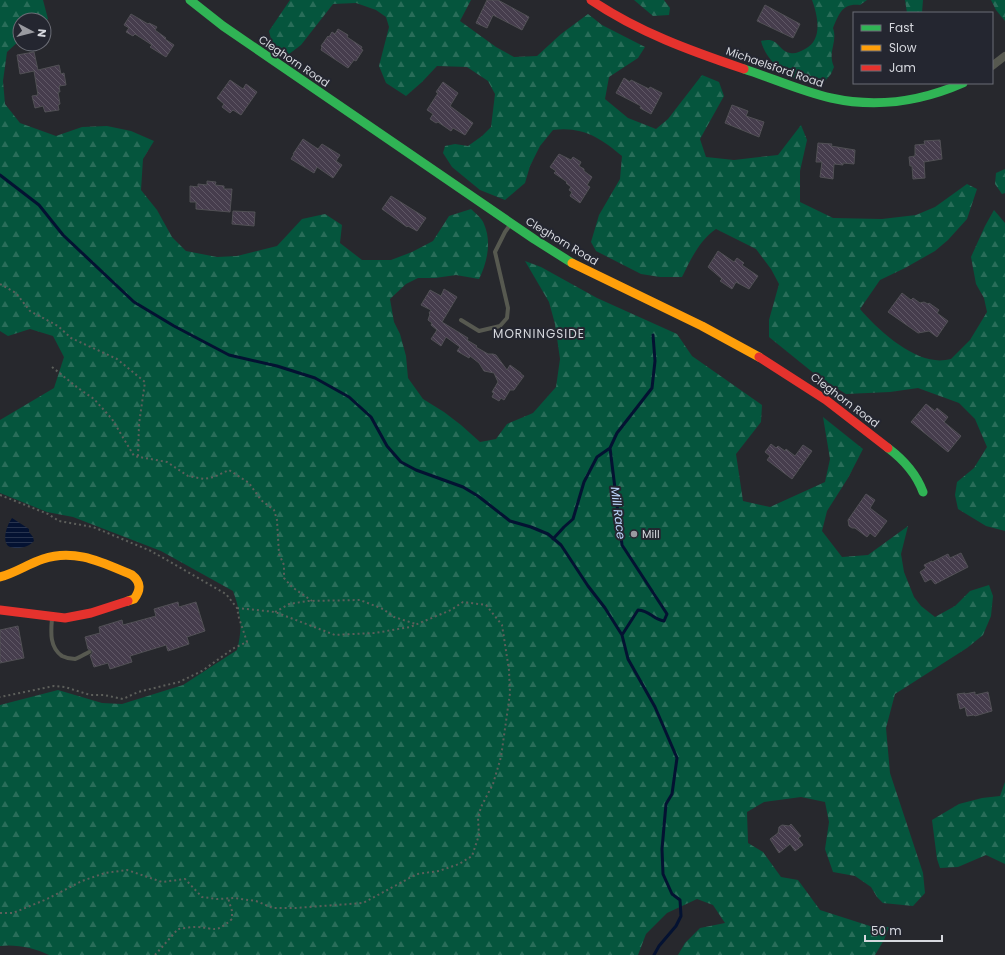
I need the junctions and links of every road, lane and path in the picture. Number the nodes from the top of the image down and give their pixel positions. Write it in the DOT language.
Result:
graph roads {
  1 [pos="190,0"];
  2 [pos="591,0"];
  3 [pos="1005,56"];
  4 [pos="993,65"];
  5 [pos="960,84"];
  6 [pos="511,223"];
  7 [pos="0,284"];
  8 [pos="461,320"];
  9 [pos="52,367"];
  10 [pos="138,457"];
  11 [pos="923,492"];
  12 [pos="0,495"];
  13 [pos="0,577"];
  14 [pos="312,601"];
  15 [pos="237,608"];
  16 [pos="0,610"];
  17 [pos="275,612"];
  18 [pos="52,617"];
  19 [pos="416,624"];
  20 [pos="89,652"];
  21 [pos="0,697"];
  22 [pos="228,898"];
  23 [pos="0,913"];
  24 [pos="155,955"];
  1 -- 6 [label="street, Cleghorn Road"];
  2 -- 5 [label="street, Michaelsford Road"];
  3 -- 4 [label="street"];
  6 -- 8 [label="lane"];
  6 -- 11 [label="street, Cleghorn Road"];
  7 -- 10 [label="path"];
  9 -- 10 [label="path"];
  10 -- 14 [label="path"];
  12 -- 15 [label="path"];
  13 -- 18 [label="street"];
  14 -- 17 [label="path"];
  14 -- 19 [label="path"];
  15 -- 17 [label="path"];
  15 -- 21 [label="path"];
  16 -- 18 [label="street"];
  17 -- 19 [label="path"];
  18 -- 20 [label="lane"];
  19 -- 22 [label="path"];
  22 -- 23 [label="path"];
  22 -- 24 [label="path"];
}
